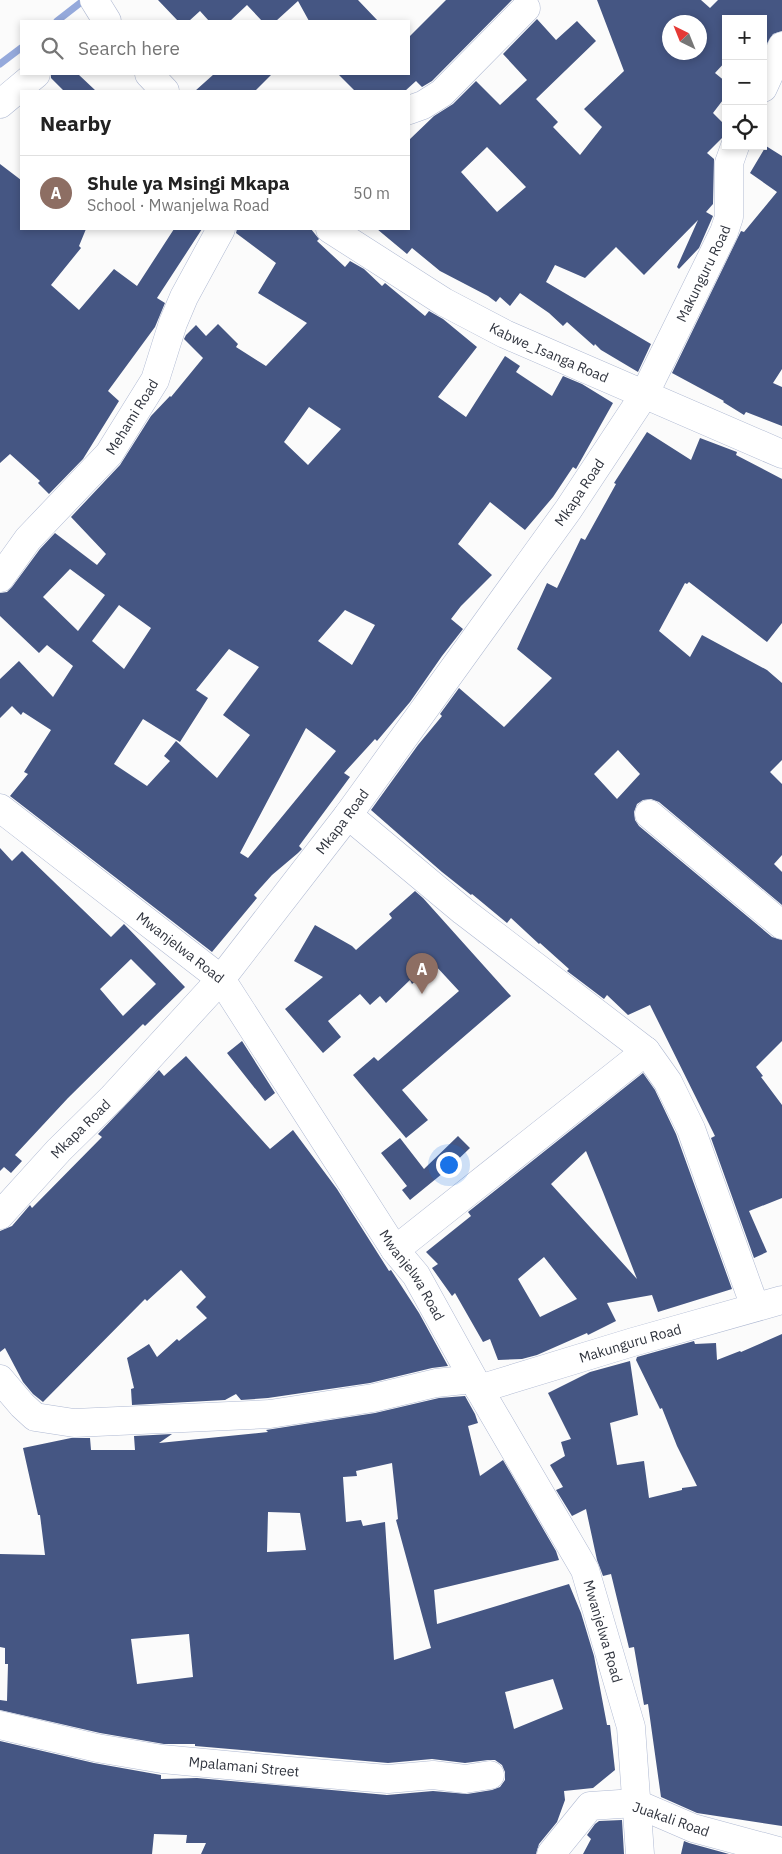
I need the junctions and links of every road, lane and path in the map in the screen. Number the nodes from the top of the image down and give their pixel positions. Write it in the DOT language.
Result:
graph roads {
  1 [pos="526,8"];
  2 [pos="782,46"];
  3 [pos="35,75"];
  4 [pos="150,75"];
  5 [pos="767,79"];
  6 [pos="163,90"];
  7 [pos="0,104"];
  8 [pos="410,110"];
  9 [pos="734,150"];
  10 [pos="220,230"];
  11 [pos="332,230"];
  12 [pos="644,395"];
  13 [pos="782,454"];
  14 [pos="0,578"];
  15 [pos="0,808"];
  16 [pos="649,814"];
  17 [pos="348,815"];
  18 [pos="782,925"];
  19 [pos="221,980"];
  20 [pos="646,1051"];
  21 [pos="0,1215"];
  22 [pos="395,1250"];
  23 [pos="782,1300"];
  24 [pos="755,1307"];
  25 [pos="0,1379"];
  26 [pos="476,1384"];
  27 [pos="0,1725"];
  28 [pos="490,1775"];
  29 [pos="635,1803"];
  30 [pos="782,1852"];
  31 [pos="551,1854"];
  32 [pos="640,1854"];
  1 -- 8 [label="street"];
  2 -- 5 [label="street"];
  3 -- 7 [label="street"];
  4 -- 6 [label="street"];
  9 -- 12 [label="street, Makunguru Road"];
  10 -- 14 [label="street, Mehami Road"];
  11 -- 12 [label="street, Kabwe_Isanga Road"];
  12 -- 13 [label="street, Kabwe_Isanga Road"];
  12 -- 17 [label="street, Mkapa Road"];
  15 -- 19 [label="street, Mwanjelwa Road"];
  16 -- 18 [label="street"];
  17 -- 19 [label="street, Mkapa Road"];
  17 -- 20 [label="street"];
  19 -- 21 [label="street, Mkapa Road"];
  19 -- 22 [label="street, Mwanjelwa Road"];
  20 -- 22 [label="street"];
  20 -- 24 [label="street"];
  22 -- 26 [label="street, Mwanjelwa Road"];
  23 -- 24 [label="street, Makunguru Road"];
  24 -- 26 [label="street, Makunguru Road"];
  25 -- 26 [label="street, Makunguru Road"];
  26 -- 29 [label="street, Mwanjelwa Road"];
  27 -- 28 [label="street, Mpalamani Street"];
  29 -- 30 [label="street, Juakali Road"];
  29 -- 31 [label="street, Juakali Road"];
  29 -- 32 [label="street, Mwanjelwa Road"];
}
